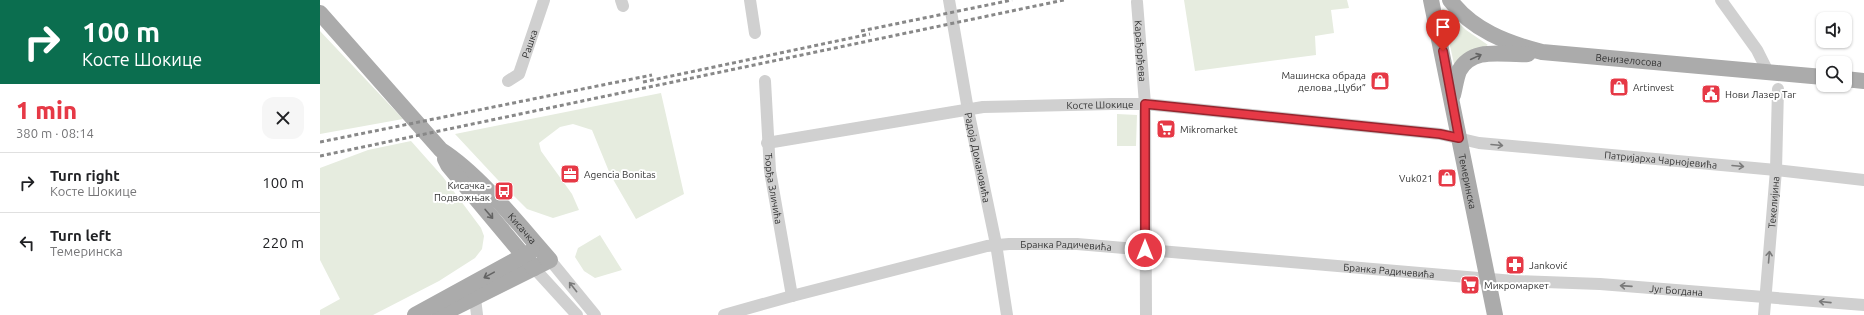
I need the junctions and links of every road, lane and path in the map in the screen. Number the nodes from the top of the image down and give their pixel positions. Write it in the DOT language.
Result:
graph roads {
  1 [pos="544,0"];
  2 [pos="750,0"];
  3 [pos="949,0"];
  4 [pos="1432,0"];
  5 [pos="1450,0"];
  6 [pos="1721,0"];
  7 [pos="1137,2"];
  8 [pos="320,13"];
  9 [pos="755,33"];
  10 [pos="1542,52"];
  11 [pos="1768,72"];
  12 [pos="1816,76"];
  13 [pos="1852,80"];
  14 [pos="508,81"];
  15 [pos="765,81"];
  16 [pos="1864,81"];
  17 [pos="1778,89"];
  18 [pos="1451,101"];
  19 [pos="1145,104"];
  20 [pos="968,110"];
  21 [pos="1459,138"];
  22 [pos="767,143"];
  23 [pos="441,150"];
  24 [pos="1776,170"];
  25 [pos="1864,180"];
  26 [pos="996,244"];
  27 [pos="539,248"];
  28 [pos="1145,250"];
  29 [pos="550,260"];
  30 [pos="529,262"];
  31 [pos="1488,278"];
  32 [pos="792,296"];
  33 [pos="1766,296"];
  34 [pos="475,298"];
  35 [pos="1864,305"];
  36 [pos="415,315"];
  37 [pos="440,315"];
  38 [pos="476,315"];
  39 [pos="577,315"];
  40 [pos="595,315"];
  41 [pos="724,315"];
  42 [pos="1007,315"];
  43 [pos="1146,315"];
  44 [pos="1495,315"];
  45 [pos="1764,315"];
  1 -- 14 [label="street, Рашка"];
  2 -- 9 [label="street"];
  3 -- 20 [label="street, Радоја Домановића"];
  4 -- 18 [label="main road, Темеринска"];
  5 -- 10 [label="main road, Венизелосова"];
  6 -- 11 [label="street"];
  7 -- 19 [label="street, Карађорђева"];
  8 -- 23 [label="main road, Кисачка"];
  10 -- 11 [label="main road, Венизелосова"];
  18 -- 10 [label="main road, one-way"];
  11 -- 12 [label="main road, Венизелосова"];
  13 -- 16 [label="main road"];
  15 -- 22 [label="street, Ђорђа Зличића"];
  17 -- 24 [label="street, Текелијина"];
  18 -- 21 [label="main road, Темеринска"];
  19 -- 20 [label="street, Косте Шокице"];
  19 -- 21 [label="street, Косте Шокице"];
  19 -- 28 [label="street, Карађорђева"];
  20 -- 22 [label="street, Косте Шокице"];
  20 -- 26 [label="street, Радоја Домановића"];
  21 -- 24 [label="street, Патријарха Чарнојевића, one-way"];
  21 -- 31 [label="main road, Темеринска"];
  22 -- 32 [label="street, Ђорђа Зличића"];
  23 -- 27 [label="main road, Кисачка"];
  23 -- 30 [label="main road, Кисачка, one-way"];
  24 -- 25 [label="street, Патријарха Чарнојевића"];
  33 -- 24 [label="street, Текелијина, one-way"];
  26 -- 28 [label="street, Бранка Радичевића"];
  26 -- 32 [label="street, Бранка Радичевића"];
  26 -- 42 [label="street, Радоја Домановића"];
  27 -- 29 [label="main road, Кисачка"];
  27 -- 30 [label="main road"];
  28 -- 31 [label="street, Бранка Радичевића"];
  28 -- 43 [label="street, Карађорђева"];
  29 -- 30 [label="main road"];
  40 -- 29 [label="street, Кисачка, one-way"];
  30 -- 34 [label="main road"];
  30 -- 36 [label="main road, one-way"];
  30 -- 39 [label="street, Кисачка"];
  33 -- 31 [label="street, Југ Богдана, one-way"];
  31 -- 44 [label="main road, Темеринска"];
  32 -- 41 [label="street, Бранка Радичевића"];
  35 -- 33 [label="street, Југ Богдана, one-way"];
  33 -- 45 [label="street, Текелијина"];
  34 -- 37 [label="main road"];
  34 -- 38 [label="street"];
}
